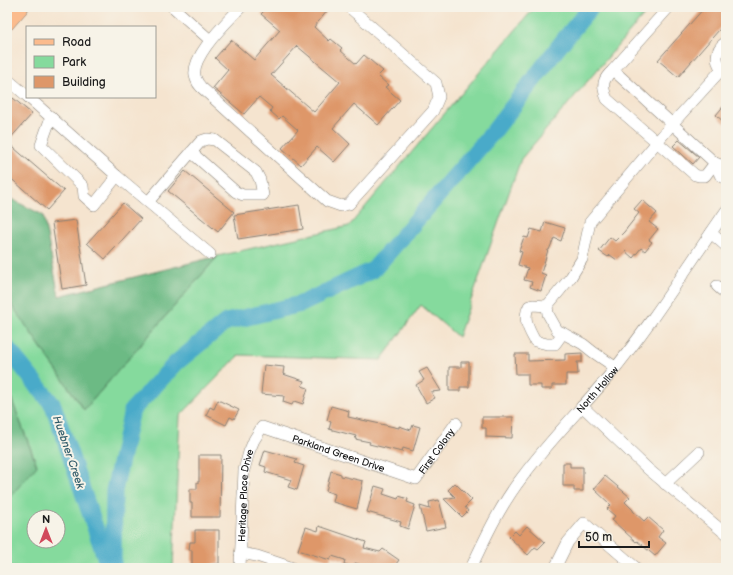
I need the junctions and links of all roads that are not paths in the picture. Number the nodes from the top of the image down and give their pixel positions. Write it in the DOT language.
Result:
graph roads {
  1 [pos="21,7"];
  2 [pos="173,7"];
  3 [pos="240,7"];
  4 [pos="349,7"];
  5 [pos="669,7"];
  6 [pos="7,23"];
  7 [pos="210,40"];
  8 [pos="726,42"];
  9 [pos="613,70"];
  10 [pos="724,70"];
  11 [pos="7,79"];
  12 [pos="26,95"];
  13 [pos="29,98"];
  14 [pos="51,117"];
  15 [pos="673,123"];
  16 [pos="657,142"];
  17 [pos="191,152"];
  18 [pos="721,165"];
  19 [pos="117,176"];
  20 [pos="726,179"];
  21 [pos="148,202"];
  22 [pos="726,212"];
  23 [pos="711,233"];
  24 [pos="726,246"];
  25 [pos="210,254"];
  26 [pos="718,286"];
  27 [pos="726,294"];
  28 [pos="547,306"];
  29 [pos="563,333"];
  30 [pos="615,367"];
  31 [pos="582,406"];
  32 [pos="456,423"];
  33 [pos="262,426"];
  34 [pos="699,452"];
  35 [pos="416,479"];
  36 [pos="665,484"];
  37 [pos="726,534"];
  38 [pos="240,553"];
  39 [pos="240,568"];
  40 [pos="293,568"];
  41 [pos="471,568"];
  42 [pos="555,568"];
  43 [pos="636,568"];
  1 -- 6 [label="main road"];
  2 -- 7 [label="street"];
  3 -- 7 [label="street"];
  4 -- 7 [label="street"];
  5 -- 9 [label="street"];
  8 -- 10 [label="street"];
  9 -- 15 [label="street"];
  9 -- 16 [label="street"];
  10 -- 15 [label="street"];
  11 -- 12 [label="street"];
  13 -- 14 [label="street"];
  14 -- 19 [label="street"];
  14 -- 19 [label="street"];
  15 -- 16 [label="street"];
  15 -- 18 [label="street"];
  16 -- 18 [label="street"];
  16 -- 28 [label="street"];
  17 -- 17 [label="street"];
  17 -- 21 [label="street"];
  18 -- 20 [label="street"];
  19 -- 21 [label="street"];
  21 -- 25 [label="street"];
  22 -- 23 [label="street, North Hollow"];
  23 -- 24 [label="street"];
  23 -- 30 [label="street, North Hollow"];
  26 -- 27 [label="street"];
  28 -- 29 [label="street"];
  28 -- 29 [label="street"];
  29 -- 30 [label="street"];
  30 -- 31 [label="street, North Hollow"];
  31 -- 36 [label="street"];
  31 -- 41 [label="street, North Hollow"];
  32 -- 35 [label="street, First Colony"];
  33 -- 35 [label="street, Parkland Green Drive"];
  33 -- 38 [label="street, Heritage Place Drive"];
  34 -- 36 [label="street"];
  36 -- 37 [label="street"];
  38 -- 39 [label="street, Heritage Place Drive"];
  38 -- 40 [label="street"];
  42 -- 43 [label="street"];
}
